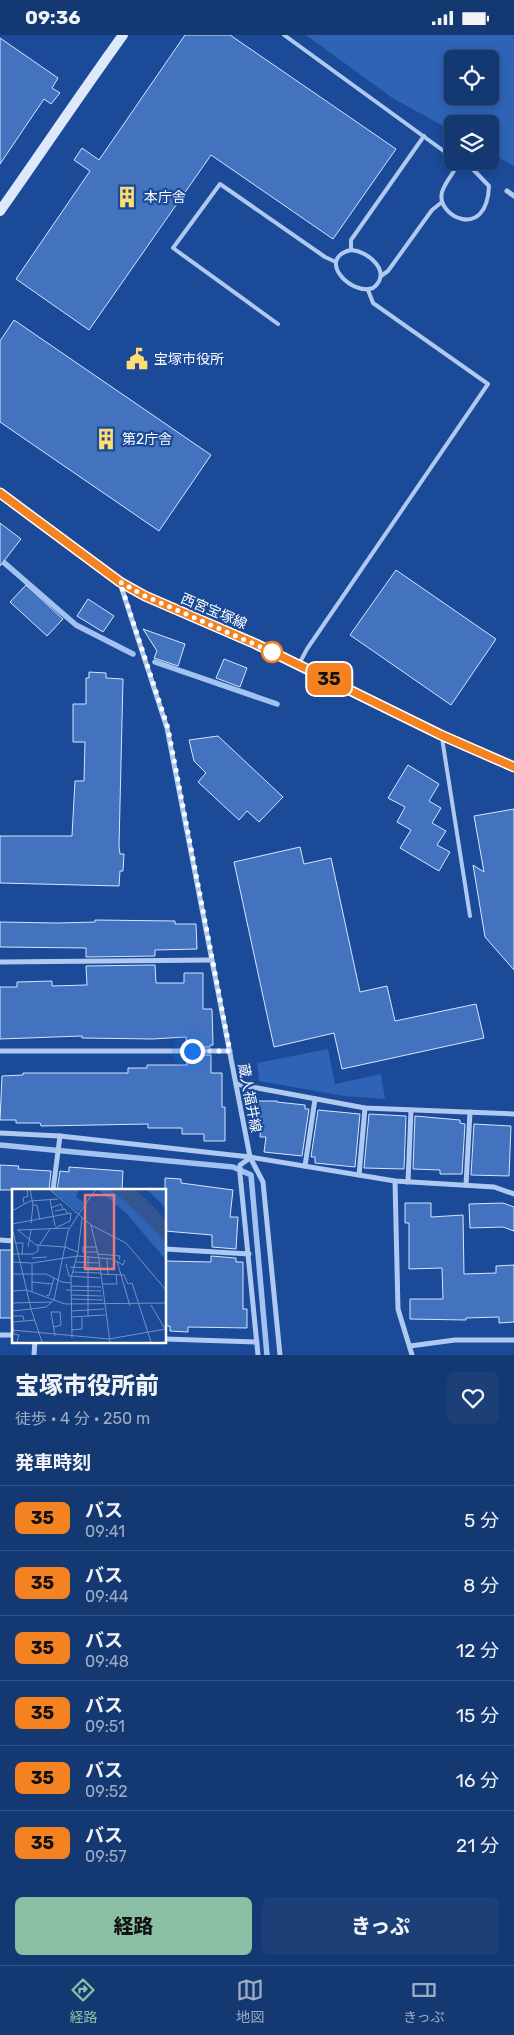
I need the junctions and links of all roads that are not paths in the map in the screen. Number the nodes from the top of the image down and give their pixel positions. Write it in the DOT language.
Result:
graph roads {
  1 [pos="123,35"];
  2 [pos="284,35"];
  3 [pos="424,137"];
  4 [pos="444,151"];
  5 [pos="454,170"];
  6 [pos="474,170"];
  7 [pos="507,191"];
  8 [pos="514,196"];
  9 [pos="442,202"];
  10 [pos="0,211"];
  11 [pos="351,249"];
  12 [pos="336,262"];
  13 [pos="381,276"];
  14 [pos="368,290"];
  15 [pos="278,324"];
  16 [pos="0,493"];
  17 [pos="120,582"];
  18 [pos="299,664"];
  19 [pos="441,735"];
  20 [pos="514,767"];
  21 [pos="470,916"];
  22 [pos="212,960"];
  23 [pos="0,962"];
  24 [pos="0,1051"];
  25 [pos="230,1051"];
  26 [pos="236,1084"];
  27 [pos="315,1099"];
  28 [pos="365,1108"];
  29 [pos="411,1110"];
  30 [pos="470,1112"];
  31 [pos="514,1114"];
  32 [pos="0,1133"];
  33 [pos="60,1136"];
  34 [pos="250,1157"];
  35 [pos="305,1166"];
  36 [pos="359,1175"];
  37 [pos="395,1181"];
  38 [pos="408,1182"];
  39 [pos="466,1185"];
  40 [pos="53,1189"];
  41 [pos="514,1189"];
  42 [pos="514,1193"];
  43 [pos="166,1249"];
  44 [pos="249,1254"];
  45 [pos="166,1339"];
  46 [pos="514,1340"];
  47 [pos="258,1342"];
  48 [pos="410,1346"];
  49 [pos="258,1355"];
  50 [pos="280,1355"];
  51 [pos="412,1355"];
  1 -- 10 [label="main road"];
  2 -- 3 [label="lane"];
  3 -- 4 [label="lane"];
  3 -- 11 [label="lane"];
  5 -- 9 [label="lane"];
  6 -- 9 [label="lane"];
  7 -- 8 [label="street"];
  9 -- 13 [label="lane"];
  11 -- 12 [label="lane"];
  11 -- 13 [label="lane"];
  12 -- 14 [label="lane"];
  12 -- 15 [label="lane"];
  13 -- 14 [label="lane"];
  14 -- 18 [label="lane"];
  16 -- 17 [label="main road, 西宮宝塚線"];
  17 -- 18 [label="main road, 西宮宝塚線"];
  17 -- 22 [label="street, 蔵人福井線"];
  18 -- 19 [label="main road, 西宮宝塚線"];
  19 -- 20 [label="main road, 西宮宝塚線"];
  19 -- 21 [label="lane"];
  22 -- 23 [label="street"];
  22 -- 25 [label="street, 蔵人福井線"];
  24 -- 25 [label="street"];
  25 -- 26 [label="street, 蔵人福井線"];
  26 -- 27 [label="street"];
  26 -- 34 [label="street, 蔵人福井線"];
  27 -- 28 [label="street"];
  27 -- 35 [label="street"];
  28 -- 29 [label="street"];
  28 -- 36 [label="street"];
  29 -- 30 [label="street"];
  29 -- 38 [label="street"];
  30 -- 31 [label="street"];
  30 -- 39 [label="street"];
  32 -- 33 [label="street"];
  33 -- 34 [label="street"];
  33 -- 40 [label="street"];
  34 -- 35 [label="street"];
  34 -- 44 [label="street"];
  34 -- 50 [label="street, 蔵人福井線"];
  35 -- 36 [label="street"];
  36 -- 37 [label="street"];
  37 -- 38 [label="street"];
  37 -- 48 [label="street"];
  38 -- 39 [label="street"];
  39 -- 42 [label="street"];
  41 -- 42 [label="street"];
  43 -- 44 [label="street"];
  44 -- 47 [label="street"];
  45 -- 47 [label="street"];
  46 -- 48 [label="street"];
  47 -- 49 [label="street"];
  48 -- 51 [label="street"];
}
